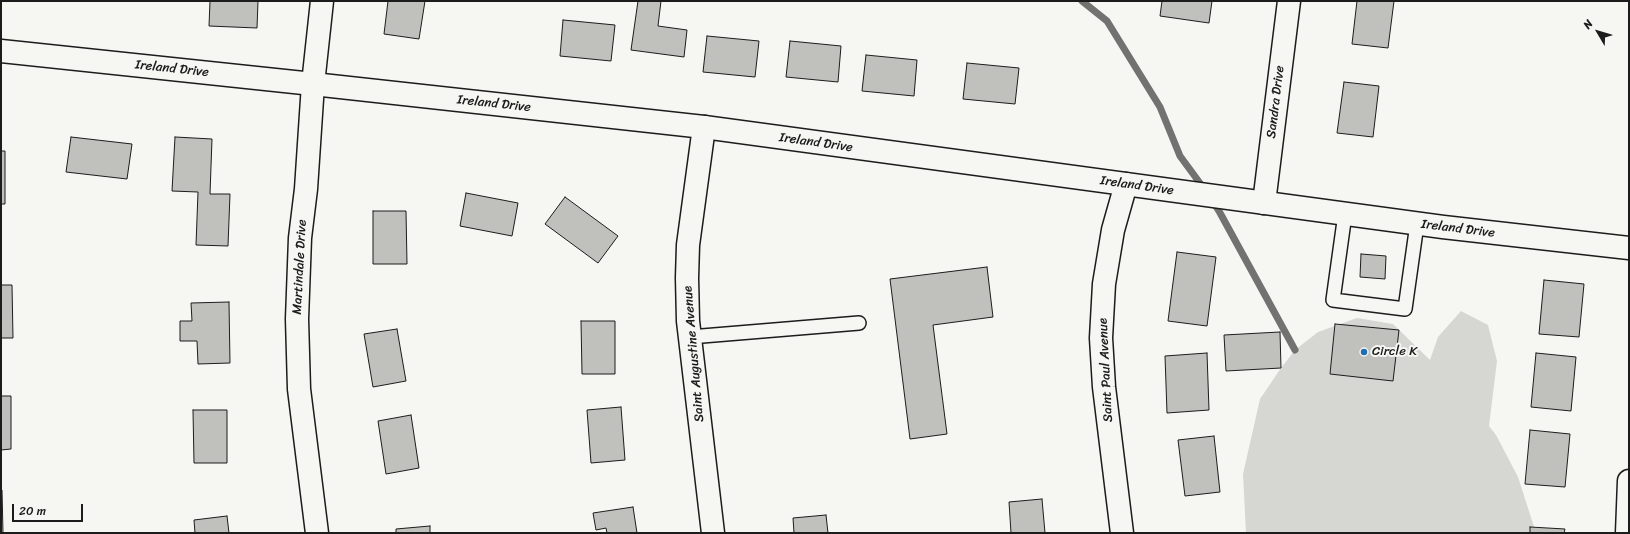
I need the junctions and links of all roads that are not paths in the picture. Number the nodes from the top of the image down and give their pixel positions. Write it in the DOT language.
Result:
graph roads {
  1 [pos="322,1"];
  2 [pos="1289,1"];
  3 [pos="1,51"];
  4 [pos="313,84"];
  5 [pos="704,127"];
  6 [pos="1126,184"];
  7 [pos="1264,203"];
  8 [pos="1345,214"];
  9 [pos="1417,224"];
  10 [pos="1629,248"];
  11 [pos="859,323"];
  12 [pos="690,337"];
  13 [pos="1629,481"];
  14 [pos="317,533"];
  15 [pos="713,533"];
  16 [pos="1122,533"];
  17 [pos="1627,533"];
  1 -- 4 [label="main road, Martindale Drive"];
  2 -- 7 [label="main road, Sandra Drive"];
  3 -- 4 [label="main road, Ireland Drive"];
  4 -- 5 [label="main road, Ireland Drive"];
  4 -- 14 [label="main road, Martindale Drive"];
  5 -- 6 [label="main road, Ireland Drive"];
  5 -- 12 [label="main road, Saint Augustine Avenue"];
  6 -- 7 [label="main road, Ireland Drive"];
  6 -- 16 [label="main road, Saint Paul Avenue"];
  7 -- 8 [label="main road, Ireland Drive"];
  8 -- 9 [label="main road, Ireland Drive"];
  8 -- 9 [label="lane"];
  9 -- 10 [label="main road, Ireland Drive"];
  11 -- 12 [label="lane"];
  12 -- 15 [label="main road, Saint Augustine Avenue"];
  13 -- 17 [label="main road"];
}
